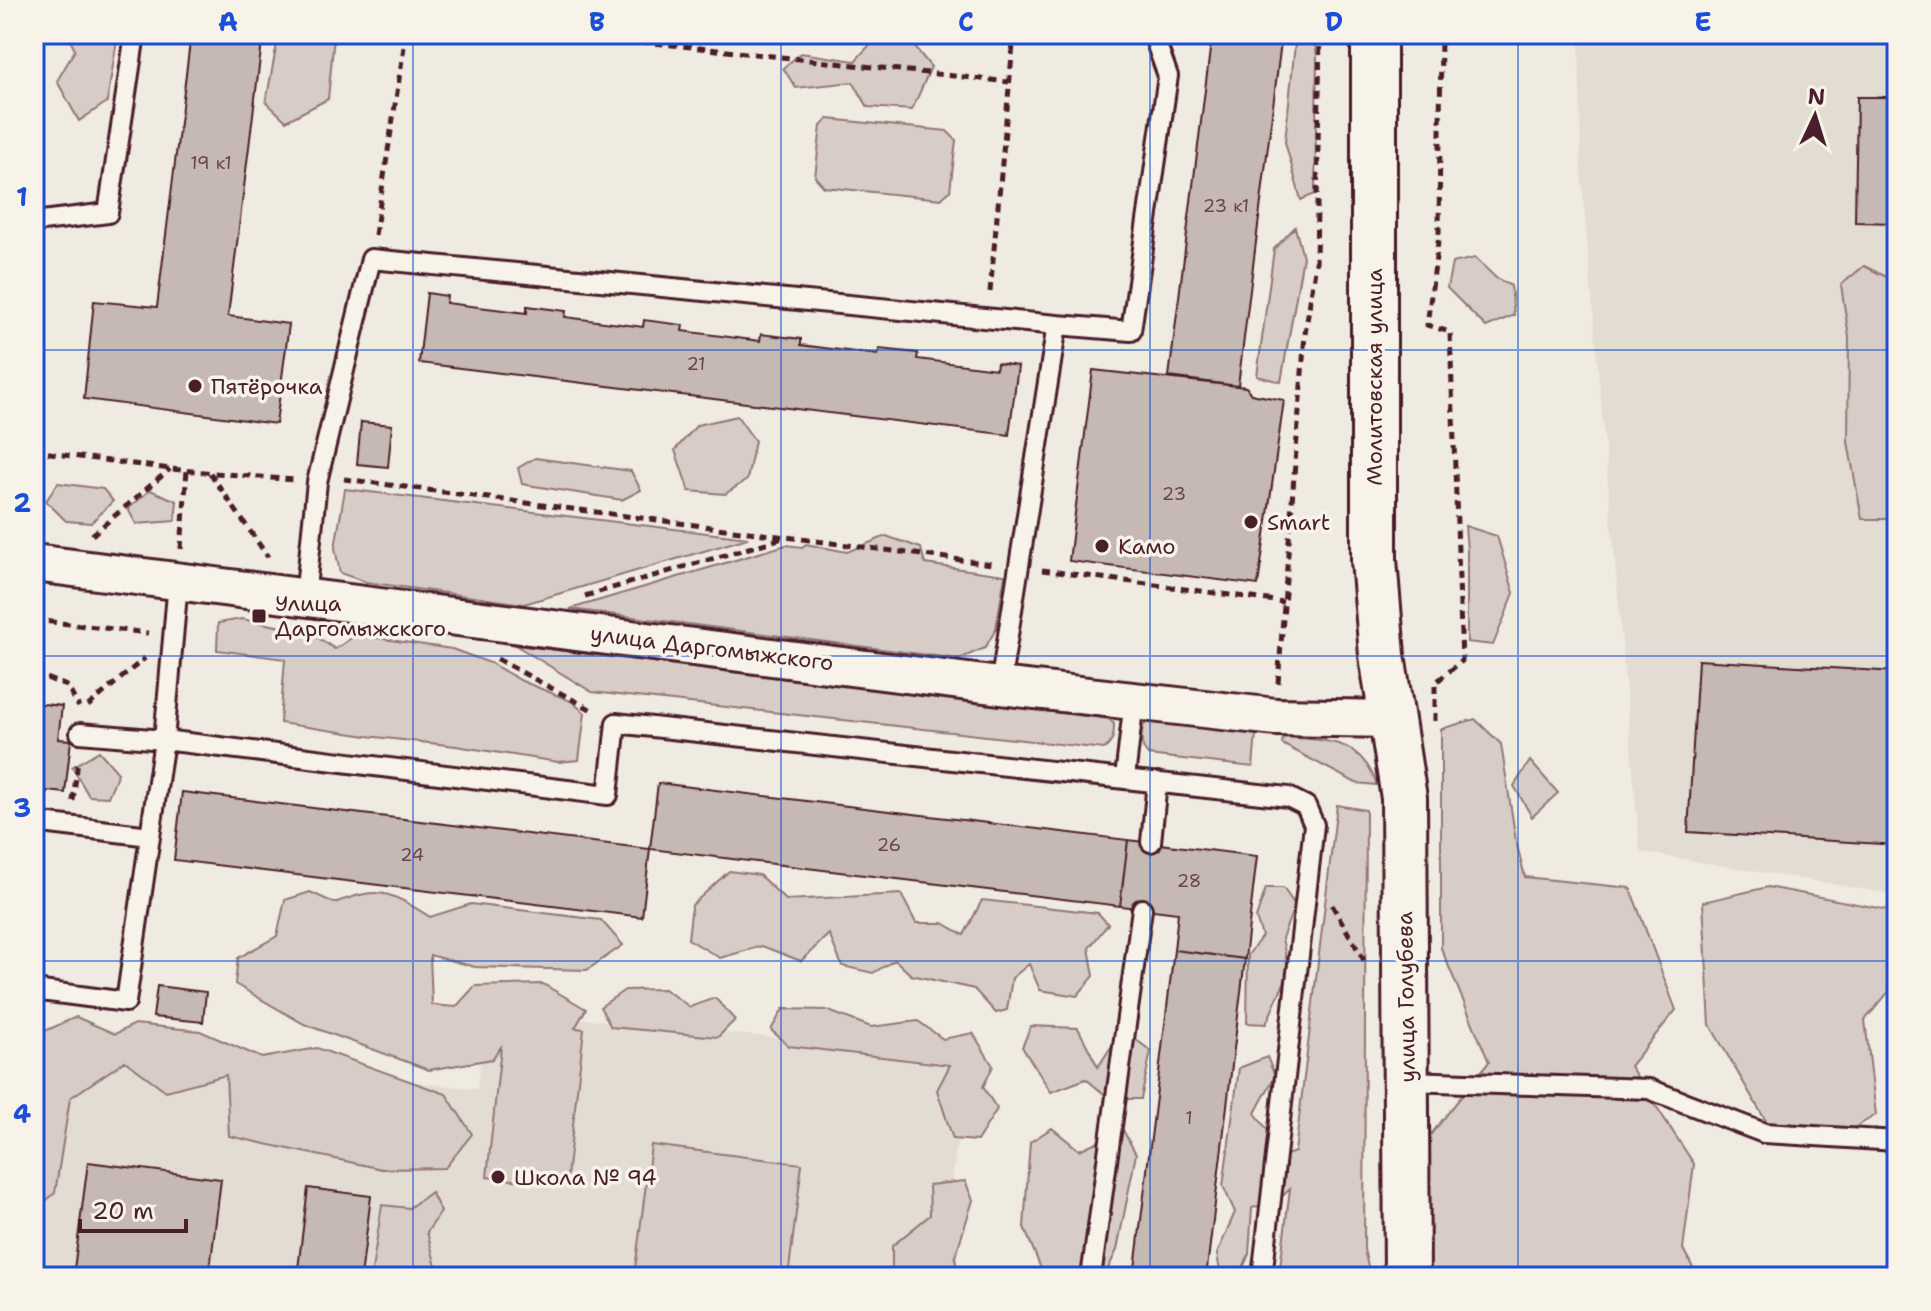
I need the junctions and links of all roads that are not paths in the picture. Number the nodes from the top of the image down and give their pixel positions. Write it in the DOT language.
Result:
graph roads {
  1 [pos="135,34"];
  2 [pos="1153,34"];
  3 [pos="1374,34"];
  4 [pos="34,222"];
  5 [pos="1057,325"];
  6 [pos="44,564"];
  7 [pos="178,582"];
  8 [pos="305,598"];
  9 [pos="1000,686"];
  10 [pos="1134,700"];
  11 [pos="1392,719"];
  12 [pos="80,733"];
  13 [pos="164,740"];
  14 [pos="1125,778"];
  15 [pos="1157,782"];
  16 [pos="34,822"];
  17 [pos="150,836"];
  18 [pos="1151,842"];
  19 [pos="1142,909"];
  20 [pos="34,990"];
  21 [pos="1407,1081"];
  22 [pos="1897,1141"];
  23 [pos="1091,1277"];
  24 [pos="1262,1277"];
  25 [pos="1407,1277"];
  1 -- 4 [label="lane"];
  2 -- 5 [label="lane"];
  3 -- 11 [label="street, Молитовская улица"];
  5 -- 8 [label="lane"];
  5 -- 9 [label="lane"];
  6 -- 7 [label="street, улица Даргомыжского"];
  7 -- 8 [label="street, улица Даргомыжского"];
  7 -- 13 [label="lane"];
  8 -- 9 [label="street, улица Даргомыжского"];
  9 -- 10 [label="street, улица Даргомыжского"];
  10 -- 11 [label="street, улица Даргомыжского"];
  10 -- 14 [label="lane"];
  11 -- 21 [label="street, улица Голубева"];
  12 -- 13 [label="lane"];
  13 -- 14 [label="lane"];
  13 -- 17 [label="lane"];
  14 -- 15 [label="lane"];
  15 -- 18 [label="lane"];
  15 -- 24 [label="lane"];
  16 -- 17 [label="lane"];
  17 -- 20 [label="lane"];
  19 -- 23 [label="lane"];
  21 -- 22 [label="lane"];
  21 -- 25 [label="street, улица Голубева"];
}
